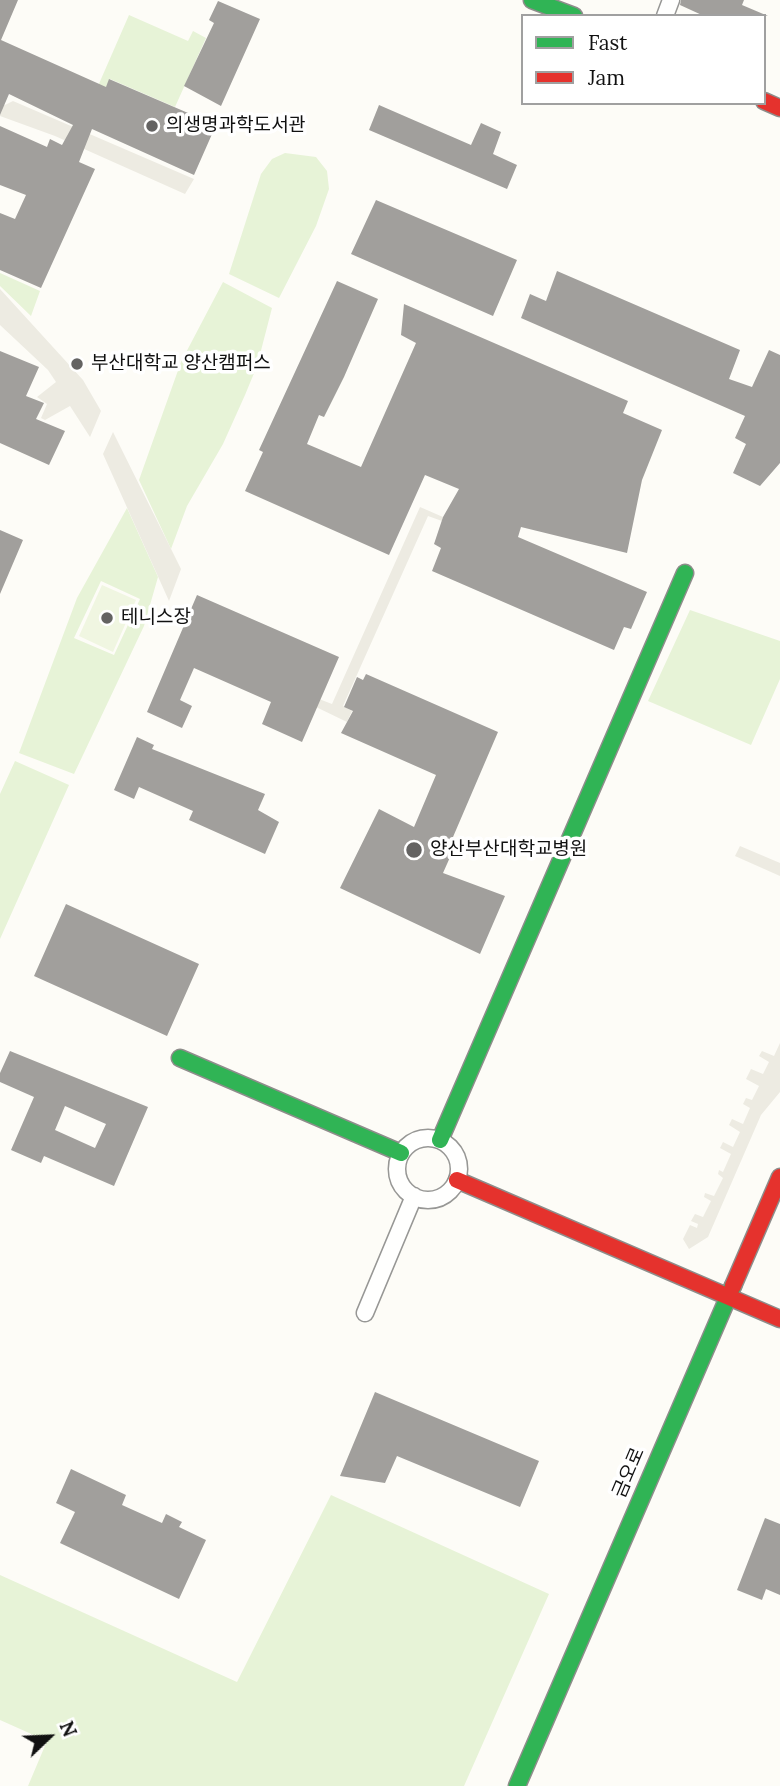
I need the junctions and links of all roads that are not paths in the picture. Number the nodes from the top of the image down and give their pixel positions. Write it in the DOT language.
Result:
graph roads {
  1 [pos="532,0"];
  2 [pos="570,14"];
  3 [pos="685,573"];
  4 [pos="180,1058"];
  5 [pos="440,1140"];
  6 [pos="401,1153"];
  7 [pos="780,1177"];
  8 [pos="457,1180"];
  9 [pos="414,1196"];
  10 [pos="728,1296"];
  11 [pos="365,1312"];
  12 [pos="780,1319"];
  13 [pos="517,1786"];
  1 -- 2 [label="street"];
  3 -- 5 [label="street"];
  4 -- 6 [label="street"];
  5 -- 6 [label="street"];
  5 -- 8 [label="street"];
  6 -- 9 [label="street"];
  7 -- 10 [label="street, 금오로"];
  8 -- 9 [label="street"];
  8 -- 10 [label="street"];
  9 -- 11 [label="street"];
  10 -- 12 [label="street"];
  10 -- 13 [label="street, 금오로"];
}
